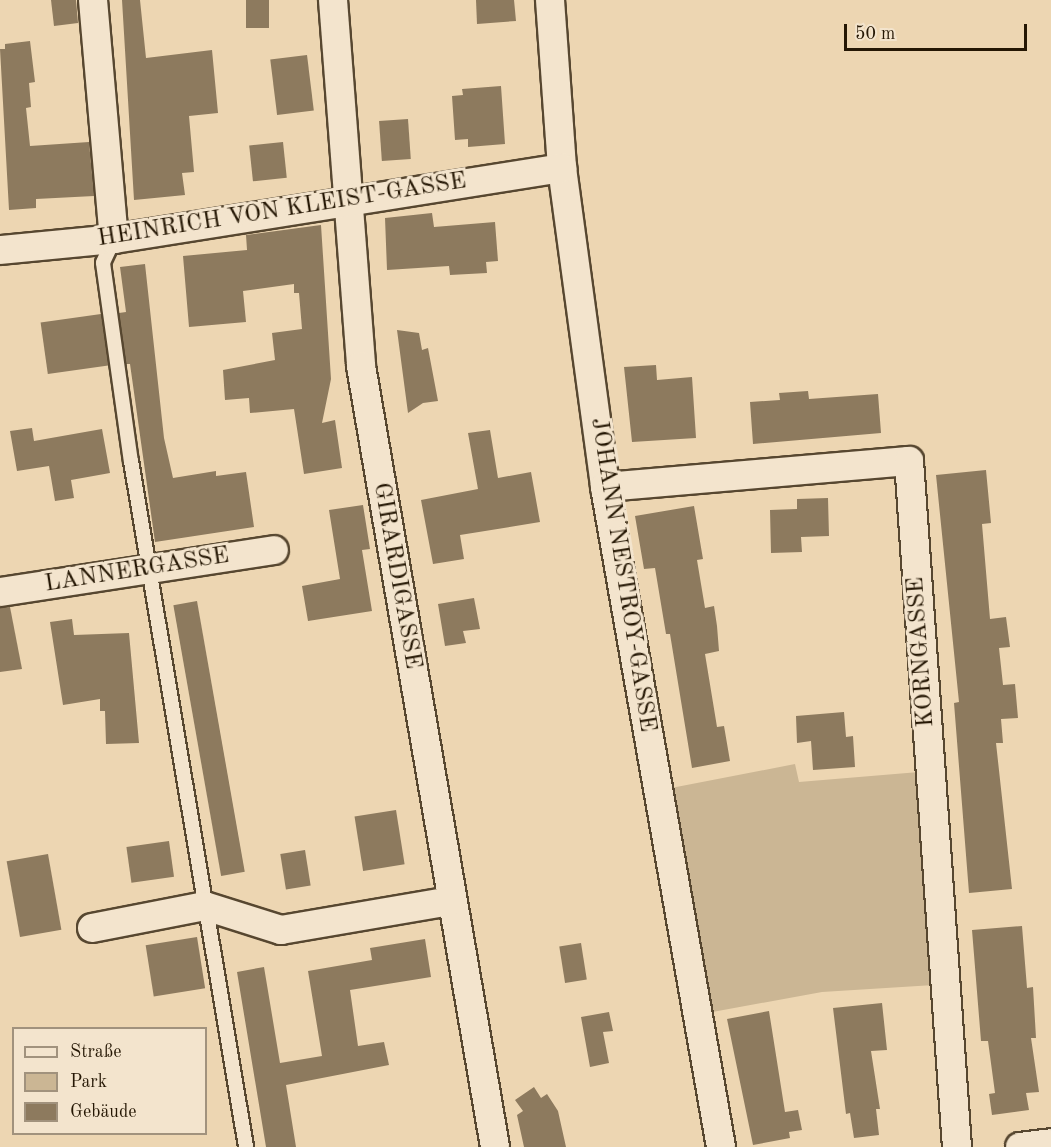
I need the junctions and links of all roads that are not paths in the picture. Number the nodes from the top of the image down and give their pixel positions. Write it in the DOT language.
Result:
graph roads {
  1 [pos="93,0"];
  2 [pos="333,0"];
  3 [pos="550,0"];
  4 [pos="562,168"];
  5 [pos="350,200"];
  6 [pos="114,239"];
  7 [pos="0,250"];
  8 [pos="605,487"];
  9 [pos="274,550"];
  10 [pos="149,569"];
  11 [pos="0,592"];
  12 [pos="451,901"];
  13 [pos="205,906"];
  14 [pos="92,928"];
  15 [pos="1051,1143"];
  16 [pos="246,1147"];
  17 [pos="495,1147"];
  18 [pos="721,1147"];
  19 [pos="957,1147"];
  20 [pos="1020,1147"];
  1 -- 6 [label="street"];
  2 -- 5 [label="street, GIRARDIGASSE"];
  3 -- 4 [label="street, JOHANN NESTROY-GASSE"];
  4 -- 5 [label="street, HEINRICH VON KLEIST-GASSE"];
  4 -- 8 [label="street, JOHANN NESTROY-GASSE"];
  5 -- 6 [label="street, HEINRICH VON KLEIST-GASSE"];
  5 -- 12 [label="street, GIRARDIGASSE"];
  6 -- 7 [label="street, HEINRICH VON KLEIST-GASSE"];
  6 -- 10 [label="lane"];
  8 -- 18 [label="street, JOHANN NESTROY-GASSE"];
  8 -- 19 [label="street, KORNGASSE"];
  9 -- 10 [label="street, LANNERGASSE"];
  10 -- 11 [label="street, LANNERGASSE"];
  10 -- 13 [label="lane"];
  12 -- 13 [label="street"];
  12 -- 17 [label="street, GIRARDIGASSE"];
  13 -- 14 [label="street"];
  13 -- 16 [label="lane"];
  15 -- 20 [label="street"];
}
